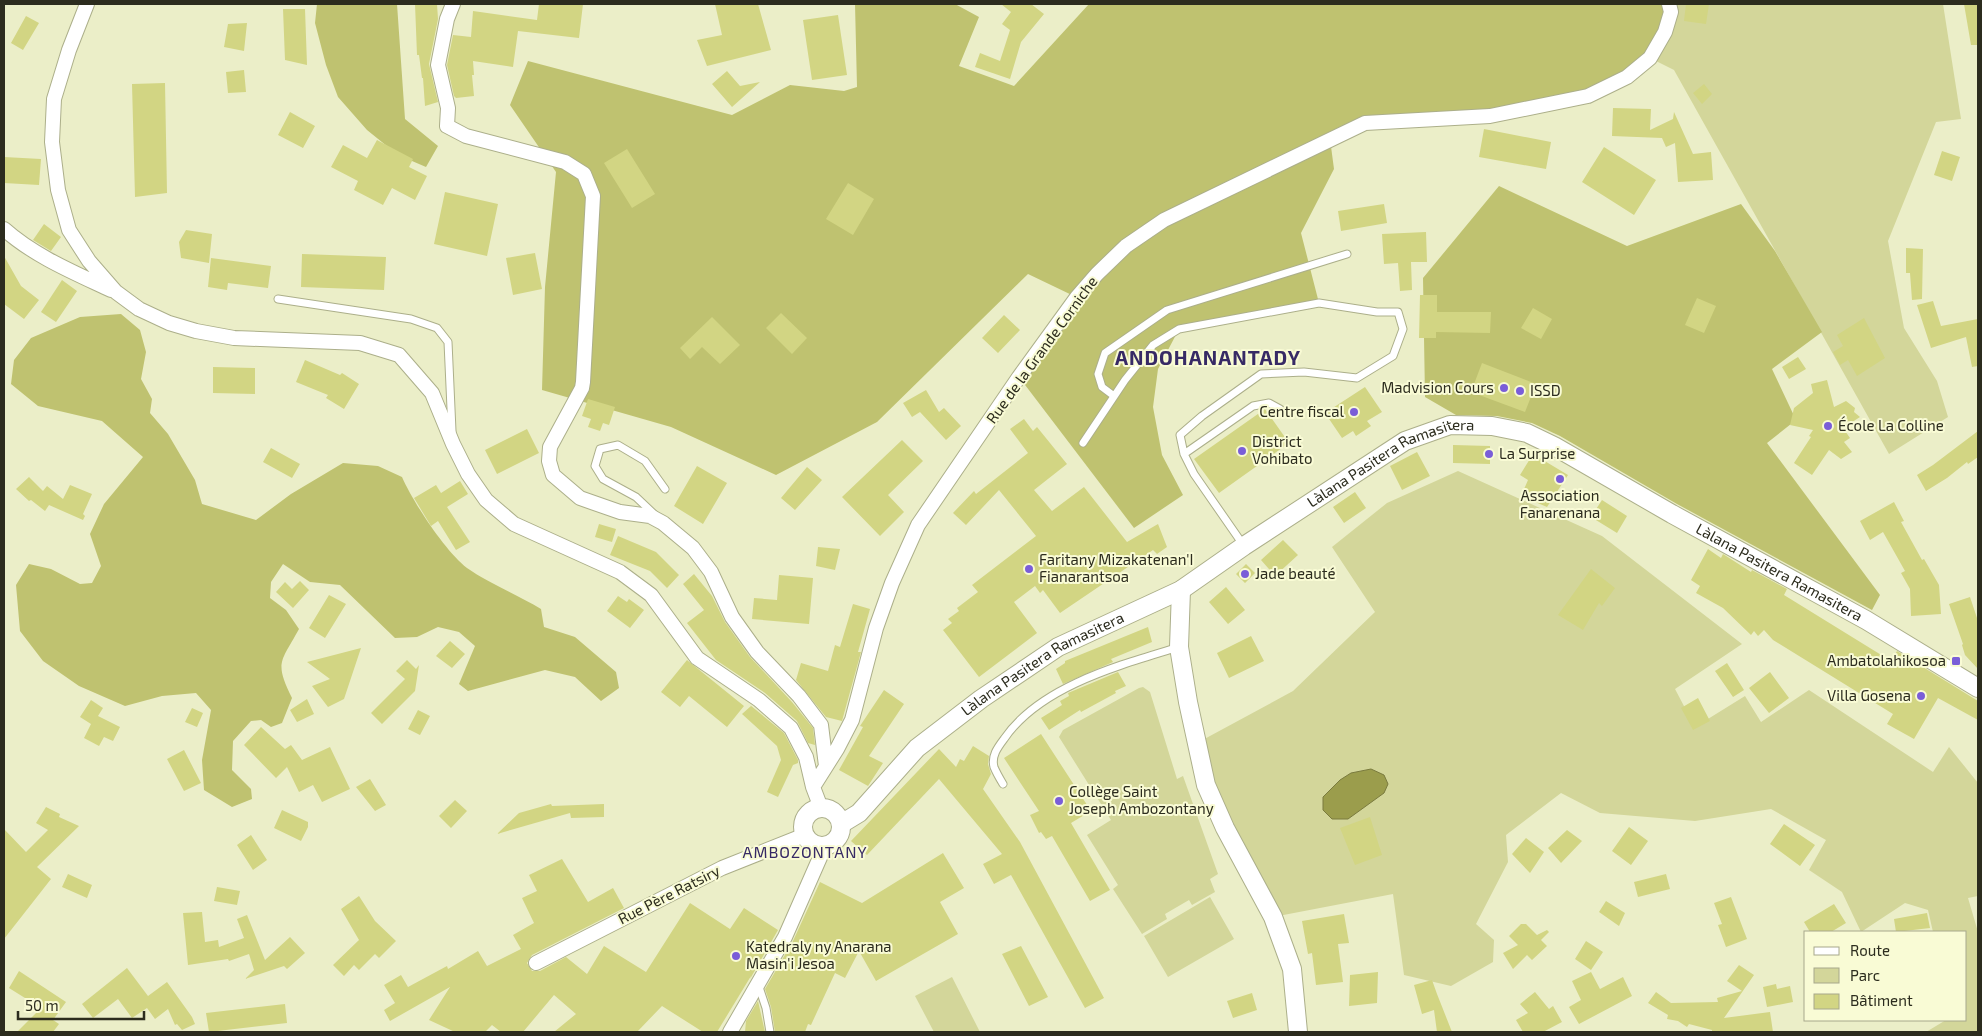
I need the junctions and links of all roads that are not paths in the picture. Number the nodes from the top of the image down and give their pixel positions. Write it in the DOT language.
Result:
graph roads {
  1 [pos="86,4"];
  2 [pos="454,4"];
  3 [pos="1672,7"];
  4 [pos="4,229"];
  5 [pos="1347,254"];
  6 [pos="116,292"];
  7 [pos="278,299"];
  8 [pos="1114,396"];
  9 [pos="1280,409"];
  10 [pos="1083,443"];
  11 [pos="453,444"];
  12 [pos="1184,454"];
  13 [pos="665,489"];
  14 [pos="663,522"];
  15 [pos="1244,546"];
  16 [pos="1181,590"];
  17 [pos="1179,647"];
  18 [pos="1978,688"];
  19 [pos="826,766"];
  20 [pos="1003,784"];
  21 [pos="812,787"];
  22 [pos="820,808"];
  23 [pos="841,824"];
  24 [pos="805,835"];
  25 [pos="825,846"];
  26 [pos="536,963"];
  27 [pos="758,983"];
  28 [pos="730,1032"];
  29 [pos="770,1032"];
  30 [pos="1298,1032"];
  1 -- 6 [label="street"];
  2 -- 14 [label="street"];
  3 -- 19 [label="street, Rue de la Grande Corniche"];
  4 -- 6 [label="street"];
  5 -- 8 [label="lane"];
  6 -- 11 [label="street"];
  7 -- 11 [label="lane"];
  8 -- 10 [label="lane"];
  8 -- 12 [label="lane"];
  9 -- 12 [label="lane"];
  11 -- 21 [label="street"];
  12 -- 15 [label="lane"];
  13 -- 14 [label="lane"];
  14 -- 19 [label="street"];
  15 -- 16 [label="street, Làlana Pasitera Ramasitera"];
  15 -- 18 [label="street, Làlana Pasitera Ramasitera"];
  16 -- 17 [label="street"];
  16 -- 23 [label="street, Làlana Pasitera Ramasitera"];
  17 -- 20 [label="lane"];
  17 -- 30 [label="street"];
  19 -- 21 [label="street, Rue de la Grande Corniche"];
  21 -- 22 [label="street"];
  22 -- 23 [label="street"];
  22 -- 24 [label="street"];
  23 -- 25 [label="street"];
  24 -- 25 [label="street"];
  24 -- 26 [label="street, Rue Père Ratsiry"];
  25 -- 27 [label="street"];
  27 -- 28 [label="street"];
  27 -- 29 [label="lane"];
}
